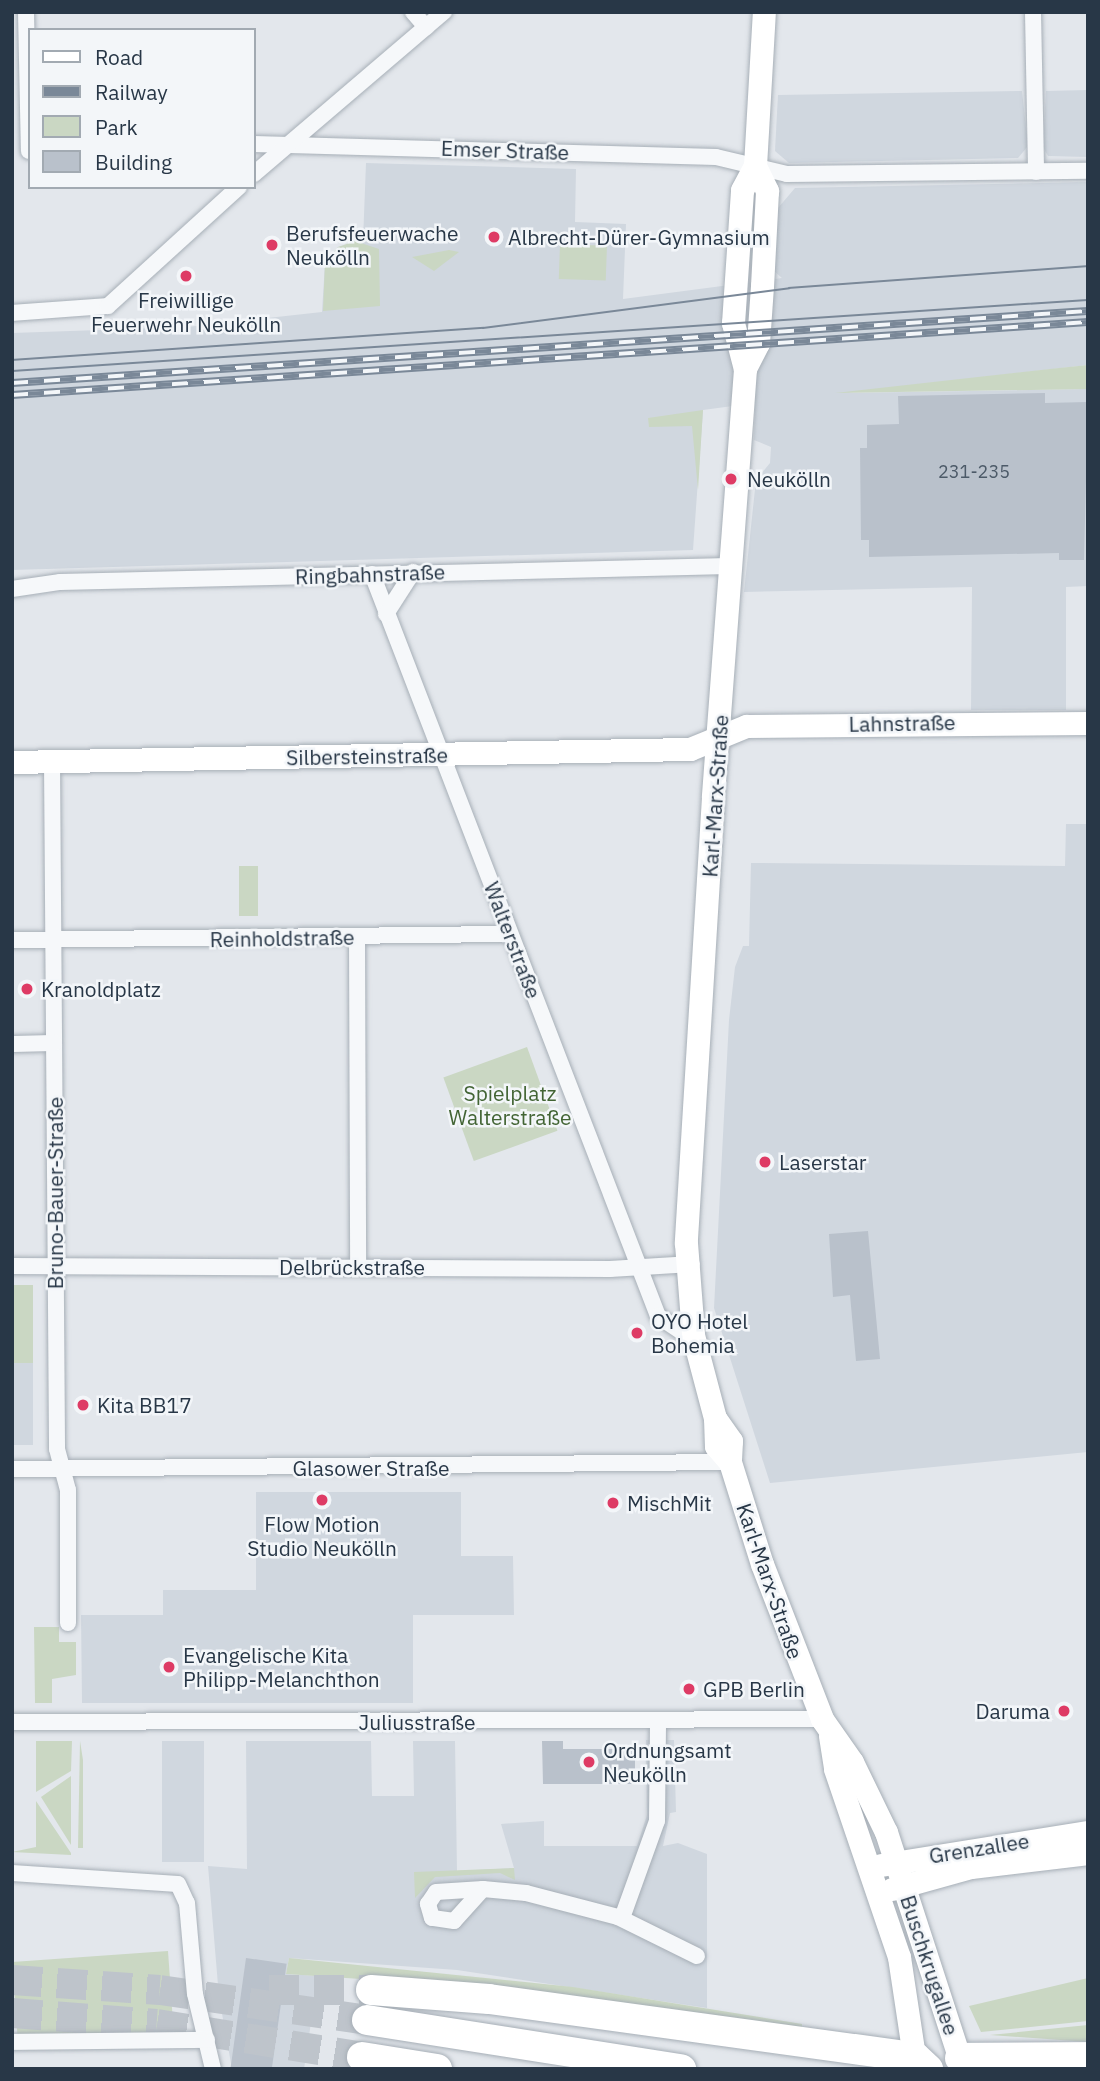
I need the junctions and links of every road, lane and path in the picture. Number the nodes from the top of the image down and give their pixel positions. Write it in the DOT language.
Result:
graph roads {
  1 [pos="26,12"];
  2 [pos="413,12"];
  3 [pos="444,12"];
  4 [pos="764,12"];
  5 [pos="1033,12"];
  6 [pos="426,27"];
  7 [pos="287,143"];
  8 [pos="256,144"];
  9 [pos="24,151"];
  10 [pos="755,166"];
  11 [pos="256,172"];
  12 [pos="1036,172"];
  13 [pos="1088,172"];
  14 [pos="237,189"];
  15 [pos="12,313"];
  16 [pos="729,566"];
  17 [pos="413,572"];
  18 [pos="372,575"];
  19 [pos="12,589"];
  20 [pos="386,614"];
  21 [pos="1088,723"];
  22 [pos="718,736"];
  23 [pos="442,755"];
  24 [pos="52,761"];
  25 [pos="12,762"];
  26 [pos="510,934"];
  27 [pos="357,936"];
  28 [pos="12,940"];
  29 [pos="54,942"];
  30 [pos="54,1043"];
  31 [pos="12,1044"];
  32 [pos="692,1264"];
  33 [pos="12,1266"];
  34 [pos="55,1266"];
  35 [pos="639,1266"];
  36 [pos="358,1267"];
  37 [pos="694,1340"];
  38 [pos="730,1462"];
  39 [pos="12,1469"];
  40 [pos="62,1469"];
  41 [pos="68,1623"];
  42 [pos="12,1722"];
  43 [pos="658,1722"];
  44 [pos="826,1728"];
  45 [pos="1088,1832"];
  46 [pos="1088,1853"];
  47 [pos="896,1862"];
  48 [pos="871,1868"];
  49 [pos="12,1873"];
  50 [pos="904,1886"];
  51 [pos="483,1889"];
  52 [pos="879,1893"];
  53 [pos="622,1918"];
  54 [pos="696,1956"];
  55 [pos="370,1990"];
  56 [pos="366,2020"];
  57 [pos="207,2040"];
  58 [pos="12,2042"];
  59 [pos="362,2057"];
  60 [pos="1088,2057"];
  61 [pos="962,2063"];
  62 [pos="920,2065"];
  63 [pos="213,2069"];
  64 [pos="437,2069"];
  65 [pos="681,2069"];
  1 -- 9 [label="street"];
  2 -- 6 [label="street"];
  3 -- 6 [label="street"];
  4 -- 10 [label="main road, Karl-Marx-Straße"];
  5 -- 12 [label="street"];
  6 -- 7 [label="street"];
  7 -- 8 [label="street, Emser Straße"];
  7 -- 10 [label="street, Emser Straße"];
  7 -- 11 [label="street"];
  10 -- 12 [label="street, Emser Straße"];
  10 -- 16 [label="main road, Karl-Marx-Straße"];
  12 -- 13 [label="street, Emser Straße"];
  14 -- 15 [label="street"];
  16 -- 17 [label="street, Ringbahnstraße"];
  16 -- 22 [label="main road, Karl-Marx-Straße"];
  17 -- 18 [label="street, Ringbahnstraße"];
  17 -- 20 [label="street"];
  18 -- 19 [label="street, Ringbahnstraße"];
  18 -- 20 [label="street, Walterstraße"];
  20 -- 23 [label="street, Walterstraße"];
  21 -- 22 [label="main road, Lahnstraße"];
  22 -- 23 [label="main road, Silbersteinstraße"];
  22 -- 32 [label="main road, Karl-Marx-Straße"];
  23 -- 24 [label="main road, Silbersteinstraße"];
  23 -- 26 [label="street, Walterstraße"];
  24 -- 25 [label="main road, Silbersteinstraße"];
  24 -- 29 [label="street, Bruno-Bauer-Straße"];
  26 -- 27 [label="street, Reinholdstraße"];
  26 -- 35 [label="street, Walterstraße"];
  27 -- 29 [label="street, Reinholdstraße"];
  27 -- 36 [label="street"];
  28 -- 29 [label="street"];
  29 -- 30 [label="street, Bruno-Bauer-Straße"];
  30 -- 31 [label="street"];
  30 -- 34 [label="street, Bruno-Bauer-Straße"];
  32 -- 35 [label="street, Delbrückstraße"];
  32 -- 37 [label="main road, Karl-Marx-Straße"];
  33 -- 34 [label="street, Delbrückstraße"];
  34 -- 36 [label="street, Delbrückstraße"];
  34 -- 40 [label="street, Bruno-Bauer-Straße"];
  35 -- 36 [label="street, Delbrückstraße"];
  35 -- 37 [label="street"];
  37 -- 38 [label="main road, Karl-Marx-Straße"];
  38 -- 40 [label="street, Glasower Straße"];
  38 -- 44 [label="main road, Karl-Marx-Straße"];
  39 -- 40 [label="street, Glasower Straße"];
  40 -- 41 [label="street, Bruno-Bauer-Straße"];
  42 -- 43 [label="street, Juliusstraße"];
  43 -- 44 [label="street, Juliusstraße"];
  43 -- 53 [label="street"];
  44 -- 47 [label="main road, Karl-Marx-Straße"];
  44 -- 48 [label="main road, Karl-Marx-Straße"];
  45 -- 47 [label="main road, Grenzallee"];
  46 -- 50 [label="main road, Grenzallee"];
  47 -- 48 [label="main road, Grenzallee"];
  47 -- 50 [label="main road, Buschkrugallee"];
  48 -- 52 [label="main road, Buschkrugallee"];
  49 -- 57 [label="street"];
  50 -- 52 [label="main road, Grenzallee"];
  50 -- 61 [label="main road, Buschkrugallee"];
  51 -- 53 [label="street"];
  52 -- 62 [label="main road, Buschkrugallee"];
  53 -- 54 [label="street"];
  55 -- 62 [label="highway"];
  56 -- 65 [label="highway"];
  57 -- 58 [label="street"];
  57 -- 63 [label="street"];
  59 -- 64 [label="highway"];
  60 -- 61 [label="highway"];
  61 -- 62 [label="main road"];
}
